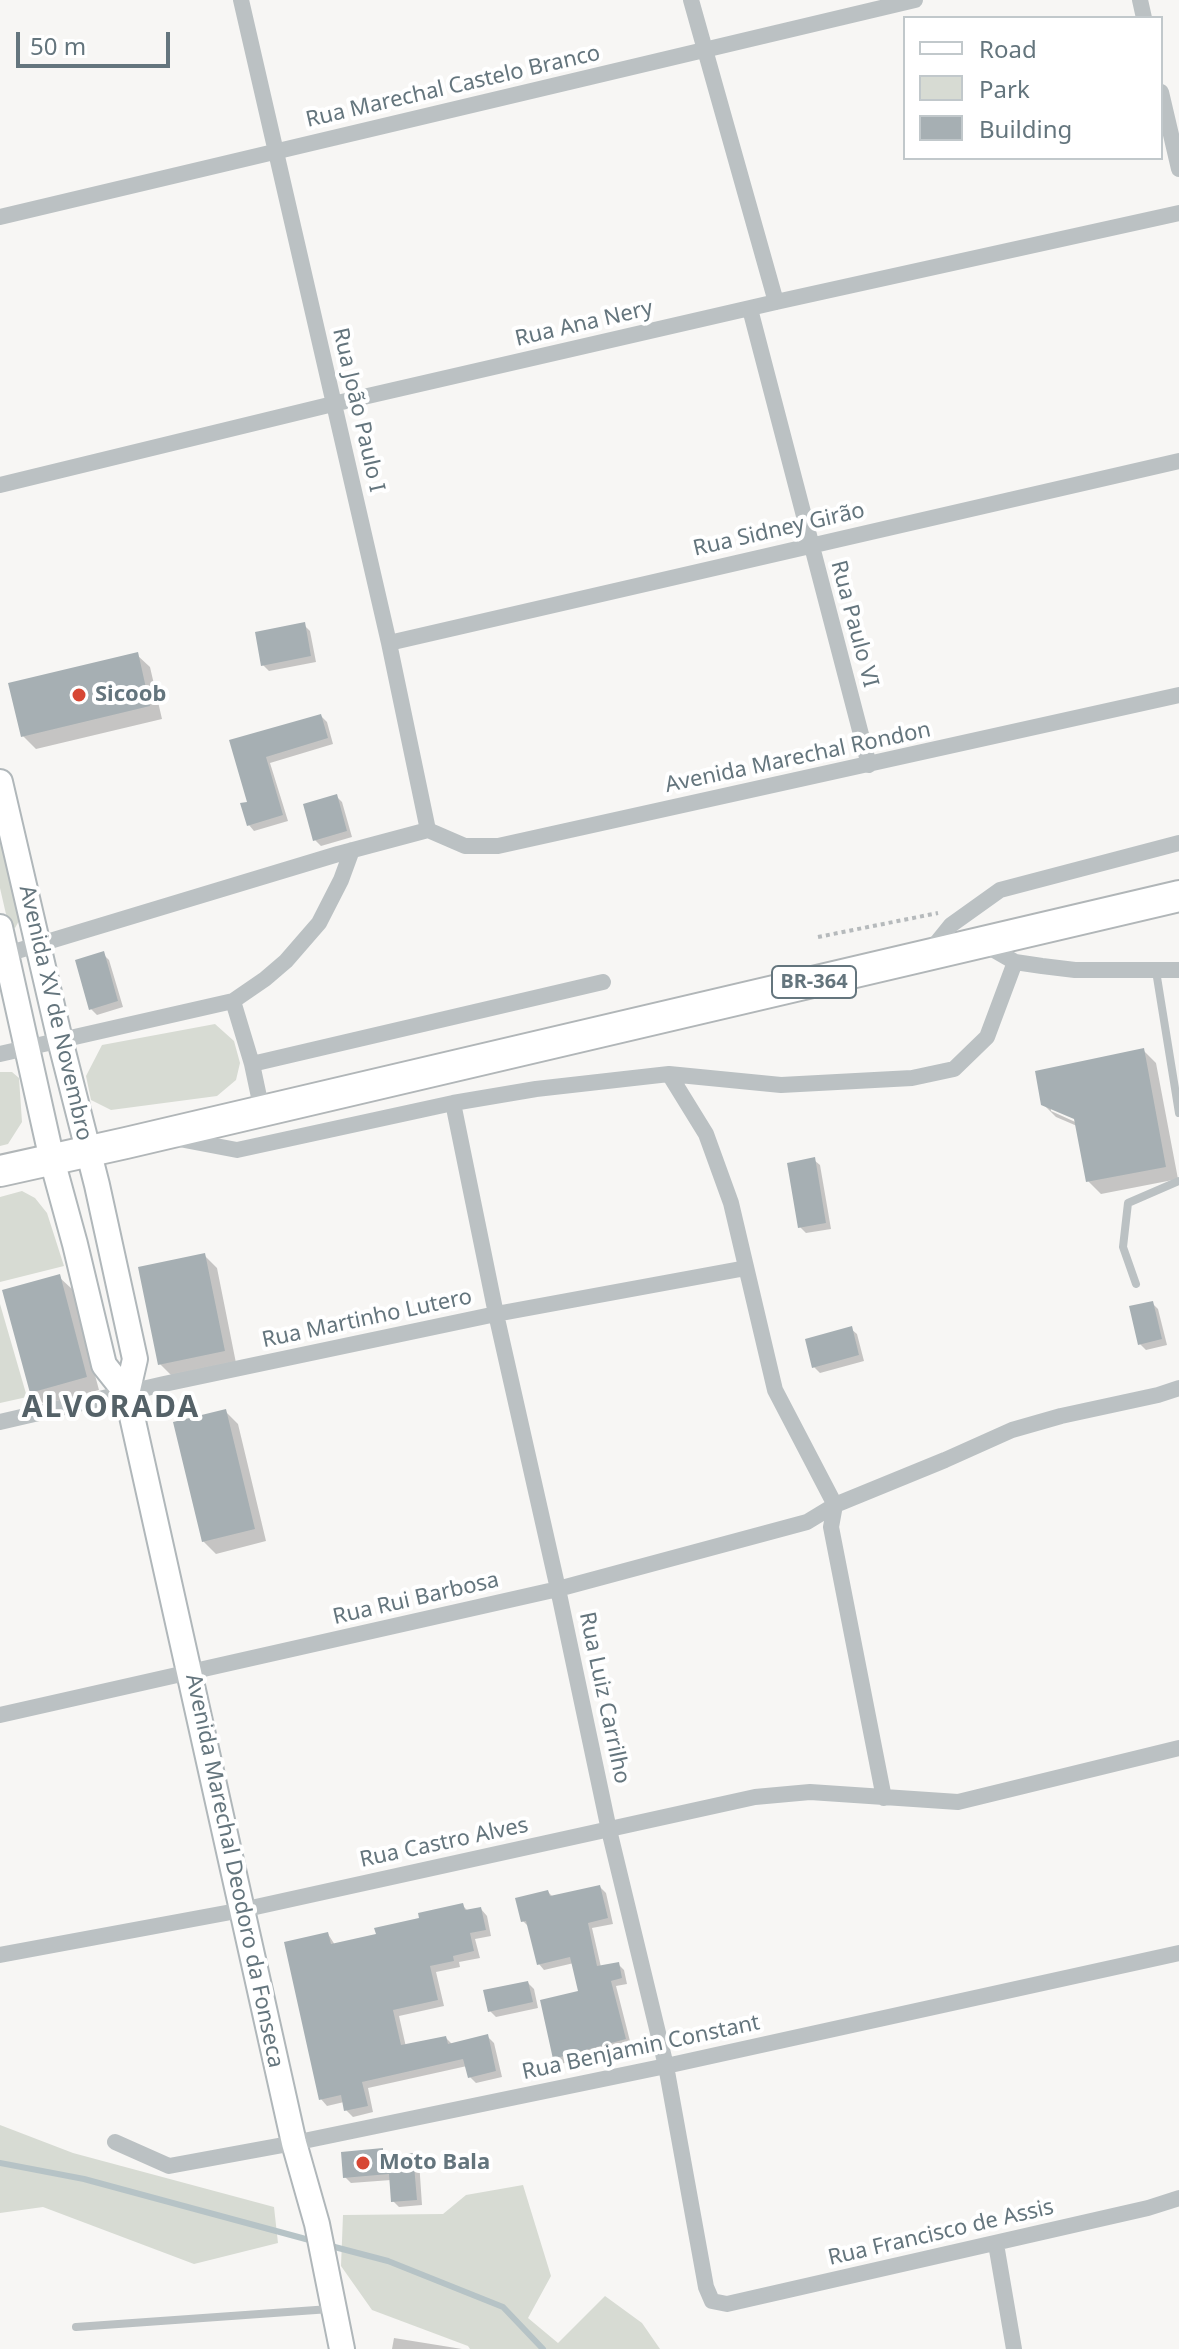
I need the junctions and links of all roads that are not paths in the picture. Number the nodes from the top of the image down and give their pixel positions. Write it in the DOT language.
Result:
graph roads {
  1 [pos="241,0"];
  2 [pos="691,0"];
  3 [pos="915,0"];
  4 [pos="705,51"];
  5 [pos="1163,101"];
  6 [pos="276,151"];
  7 [pos="1179,169"];
  8 [pos="1179,213"];
  9 [pos="0,217"];
  10 [pos="776,302"];
  11 [pos="750,309"];
  12 [pos="333,404"];
  13 [pos="1179,461"];
  14 [pos="0,485"];
  15 [pos="811,545"];
  16 [pos="389,643"];
  17 [pos="1179,695"];
  18 [pos="869,765"];
  19 [pos="0,782"];
  20 [pos="428,830"];
  21 [pos="1179,843"];
  22 [pos="352,850"];
  23 [pos="1179,896"];
  24 [pos="0,927"];
  25 [pos="981,942"];
  26 [pos="39,946"];
  27 [pos="3,955"];
  28 [pos="926,956"];
  29 [pos="1015,962"];
  30 [pos="1156,970"];
  31 [pos="1179,970"];
  32 [pos="603,982"];
  33 [pos="233,1001"];
  34 [pos="60,1040"];
  35 [pos="27,1048"];
  36 [pos="0,1054"];
  37 [pos="252,1064"];
  38 [pos="669,1074"];
  39 [pos="453,1103"];
  40 [pos="262,1111"];
  41 [pos="1179,1113"];
  42 [pos="161,1135"];
  43 [pos="87,1152"];
  44 [pos="52,1160"];
  45 [pos="0,1171"];
  46 [pos="1179,1181"];
  47 [pos="746,1268"];
  48 [pos="1136,1284"];
  49 [pos="496,1314"];
  50 [pos="1179,1388"];
  51 [pos="127,1394"];
  52 [pos="0,1422"];
  53 [pos="835,1505"];
  54 [pos="558,1589"];
  55 [pos="191,1673"];
  56 [pos="0,1715"];
  57 [pos="1179,1748"];
  58 [pos="892,1799"];
  59 [pos="609,1830"];
  60 [pos="242,1910"];
  61 [pos="1179,1953"];
  62 [pos="0,1955"];
  63 [pos="666,2066"];
  64 [pos="115,2142"];
  65 [pos="294,2143"];
  66 [pos="1179,2198"];
  67 [pos="996,2244"];
  68 [pos="712,2301"];
  69 [pos="334,2309"];
  70 [pos="76,2327"];
  71 [pos="342,2349"];
  72 [pos="1014,2349"];
  1 -- 6 [label="street, Rua João Paulo I"];
  2 -- 4 [label="street"];
  3 -- 4 [label="street, Rua Marechal Castelo Branco"];
  4 -- 6 [label="street, Rua Marechal Castelo Branco"];
  4 -- 10 [label="street"];
  5 -- 7 [label="street"];
  6 -- 9 [label="street, Rua Marechal Castelo Branco"];
  6 -- 12 [label="street, Rua João Paulo I"];
  8 -- 10 [label="street, Rua Ana Nery"];
  10 -- 11 [label="street, Rua Ana Nery"];
  11 -- 12 [label="street, Rua Ana Nery"];
  11 -- 15 [label="street, Rua Paulo VI"];
  12 -- 14 [label="street, Rua Ana Nery"];
  12 -- 16 [label="street, Rua João Paulo I"];
  13 -- 15 [label="street, Rua Sidney Girão"];
  15 -- 16 [label="street, Rua Sidney Girão"];
  15 -- 18 [label="street, Rua Paulo VI"];
  16 -- 20 [label="street, Rua João Paulo I"];
  17 -- 18 [label="street, Avenida Marechal Rondon"];
  18 -- 20 [label="street, Avenida Marechal Rondon"];
  19 -- 26 [label="main road, Avenida XV de Novembro"];
  20 -- 22 [label="street"];
  21 -- 28 [label="street"];
  22 -- 26 [label="street"];
  22 -- 33 [label="street"];
  23 -- 25 [label="highway, BR-364"];
  24 -- 27 [label="main road, Avenida XV de Novembro"];
  25 -- 28 [label="highway, BR-364"];
  25 -- 29 [label="street"];
  26 -- 27 [label="street"];
  26 -- 34 [label="main road, Avenida XV de Novembro"];
  27 -- 35 [label="main road, Avenida XV de Novembro"];
  28 -- 40 [label="highway, BR-364"];
  29 -- 30 [label="street"];
  29 -- 38 [label="street"];
  30 -- 31 [label="street"];
  30 -- 41 [label="lane"];
  32 -- 37 [label="street"];
  33 -- 34 [label="street"];
  33 -- 37 [label="street"];
  34 -- 35 [label="street"];
  34 -- 43 [label="main road, Avenida XV de Novembro"];
  35 -- 36 [label="street"];
  35 -- 44 [label="main road, Avenida XV de Novembro"];
  37 -- 40 [label="street"];
  38 -- 39 [label="street"];
  38 -- 47 [label="street"];
  39 -- 42 [label="street"];
  39 -- 49 [label="street, Rua Luiz Carrilho"];
  40 -- 42 [label="highway, BR-364"];
  42 -- 43 [label="highway, BR-364"];
  43 -- 44 [label="highway, BR-364"];
  43 -- 51 [label="main road, Avenida Marechal Deodoro da Fonseca"];
  44 -- 45 [label="highway, BR-364"];
  44 -- 51 [label="main road, Avenida Marechal Deodoro da Fonseca"];
  46 -- 48 [label="lane"];
  47 -- 49 [label="street, Rua Martinho Lutero"];
  47 -- 53 [label="street"];
  49 -- 51 [label="street, Rua Martinho Lutero"];
  49 -- 54 [label="street, Rua Luiz Carrilho"];
  50 -- 53 [label="street, Rua Rui Barbosa"];
  51 -- 52 [label="street, Rua Martinho Lutero"];
  51 -- 55 [label="main road, Avenida Marechal Deodoro da Fonseca"];
  53 -- 54 [label="street, Rua Rui Barbosa"];
  53 -- 58 [label="street"];
  54 -- 55 [label="street, Rua Rui Barbosa"];
  54 -- 59 [label="street, Rua Luiz Carrilho"];
  55 -- 56 [label="street, Rua Rui Barbosa"];
  55 -- 60 [label="main road, Avenida Marechal Deodoro da Fonseca"];
  57 -- 58 [label="street, Rua Castro Alves"];
  58 -- 59 [label="street, Rua Castro Alves"];
  59 -- 60 [label="street, Rua Castro Alves"];
  59 -- 63 [label="street, Rua Luiz Carrilho"];
  60 -- 62 [label="street, Rua Castro Alves"];
  60 -- 65 [label="main road, Avenida Marechal Deodoro da Fonseca"];
  61 -- 63 [label="street, Rua Benjamin Constant"];
  63 -- 65 [label="street, Rua Benjamin Constant"];
  63 -- 68 [label="street, Rua Luiz Carrilho"];
  64 -- 65 [label="street, Rua Benjamin Constant"];
  65 -- 69 [label="main road, Avenida Marechal Deodoro da Fonseca"];
  66 -- 67 [label="street, Rua Francisco de Assis"];
  67 -- 68 [label="street, Rua Francisco de Assis"];
  67 -- 72 [label="street"];
  69 -- 70 [label="lane"];
  69 -- 71 [label="main road, Avenida Marechal Deodoro da Fonseca"];
}
